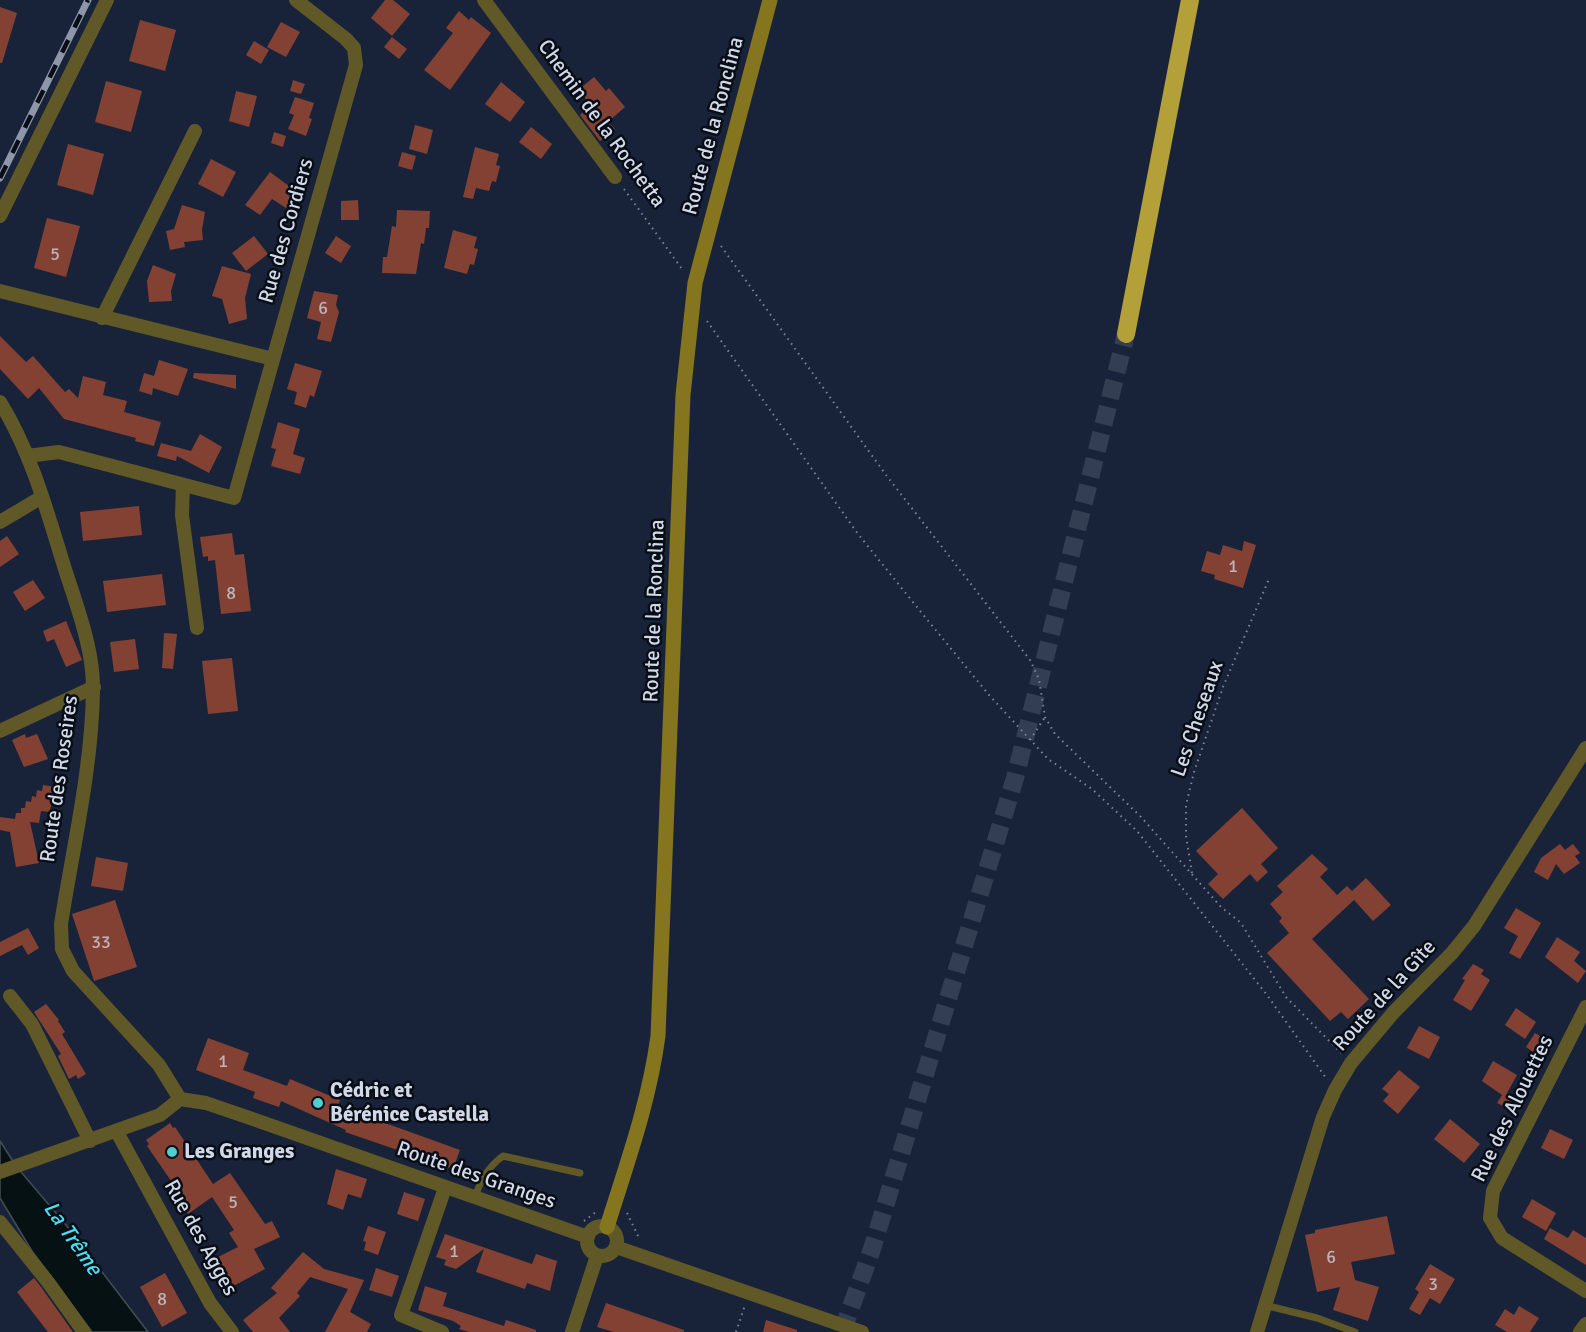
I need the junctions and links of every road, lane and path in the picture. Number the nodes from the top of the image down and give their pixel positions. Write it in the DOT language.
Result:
graph roads {
  1 [pos="107,0"];
  2 [pos="296,0"];
  3 [pos="484,0"];
  4 [pos="770,0"];
  5 [pos="1190,0"];
  6 [pos="195,131"];
  7 [pos="615,177"];
  8 [pos="0,216"];
  9 [pos="706,233"];
  10 [pos="686,273"];
  11 [pos="0,291"];
  12 [pos="691,309"];
  13 [pos="102,318"];
  14 [pos="1126,334"];
  15 [pos="273,359"];
  16 [pos="0,402"];
  17 [pos="27,456"];
  18 [pos="183,485"];
  19 [pos="42,497"];
  20 [pos="0,522"];
  21 [pos="1269,579"];
  22 [pos="197,628"];
  23 [pos="94,687"];
  24 [pos="1045,717"];
  25 [pos="0,731"];
  26 [pos="1030,740"];
  27 [pos="1586,748"];
  28 [pos="1193,875"];
  29 [pos="10,996"];
  30 [pos="1586,1007"];
  31 [pos="1351,1063"];
  32 [pos="1335,1090"];
  33 [pos="180,1099"];
  34 [pos="117,1132"];
  35 [pos="90,1141"];
  36 [pos="0,1172"];
  37 [pos="580,1173"];
  38 [pos="445,1188"];
  39 [pos="476,1198"];
  40 [pos="614,1204"];
  41 [pos="0,1222"];
  42 [pos="607,1227"];
  43 [pos="588,1237"];
  44 [pos="616,1246"];
  45 [pos="638,1254"];
  46 [pos="597,1256"];
  47 [pos="1586,1291"];
  48 [pos="746,1300"];
  49 [pos="1264,1305"];
  50 [pos="1586,1324"];
  51 [pos="84,1332"];
  52 [pos="232,1332"];
  53 [pos="442,1332"];
  54 [pos="572,1332"];
  55 [pos="736,1332"];
  56 [pos="859,1332"];
  57 [pos="1257,1332"];
  58 [pos="1355,1332"];
  59 [pos="1580,1332"];
  1 -- 8 [label="street"];
  2 -- 15 [label="street, Rue des Cordiers"];
  3 -- 7 [label="street, Chemin de la Rochetta"];
  4 -- 9 [label="street, Route de la Ronclina"];
  5 -- 14 [label="highway"];
  6 -- 13 [label="street"];
  7 -- 10 [label="path, Chemin de la Rochetta"];
  9 -- 12 [label="street, Route de la Ronclina"];
  9 -- 24 [label="path"];
  11 -- 13 [label="street"];
  12 -- 26 [label="path"];
  12 -- 40 [label="street, Route de la Ronclina"];
  13 -- 15 [label="street"];
  15 -- 18 [label="street, Rue des Cordiers"];
  16 -- 17 [label="street, Route des Roseires"];
  17 -- 18 [label="street"];
  17 -- 19 [label="street, Route des Roseires"];
  18 -- 22 [label="street"];
  19 -- 20 [label="street"];
  19 -- 23 [label="street, Route des Roseires"];
  21 -- 28 [label="path, Les Cheseaux"];
  23 -- 25 [label="street"];
  23 -- 33 [label="street, Route des Roseires"];
  24 -- 26 [label="path"];
  24 -- 28 [label="path"];
  26 -- 32 [label="path"];
  27 -- 31 [label="street, Route de la Gîte"];
  28 -- 31 [label="path"];
  29 -- 35 [label="street"];
  30 -- 47 [label="street, Rue des Alouettes"];
  31 -- 32 [label="street, Route de la Gîte"];
  32 -- 49 [label="street, Route de la Gîte"];
  33 -- 34 [label="street"];
  33 -- 38 [label="street, Route des Granges"];
  34 -- 35 [label="street"];
  34 -- 52 [label="street, Rue des Agges"];
  35 -- 36 [label="street"];
  37 -- 39 [label="lane"];
  38 -- 39 [label="street, Route des Granges"];
  38 -- 53 [label="street"];
  39 -- 43 [label="street, Route des Granges"];
  40 -- 42 [label="street, Route de la Ronclina"];
  40 -- 45 [label="path"];
  41 -- 51 [label="street"];
  42 -- 43 [label="street"];
  42 -- 44 [label="street"];
  43 -- 46 [label="street"];
  44 -- 45 [label="street"];
  44 -- 46 [label="street"];
  45 -- 56 [label="street"];
  46 -- 54 [label="street"];
  48 -- 55 [label="path"];
  49 -- 57 [label="street, Route de la Gîte"];
  49 -- 58 [label="lane"];
  50 -- 59 [label="street"];
}
